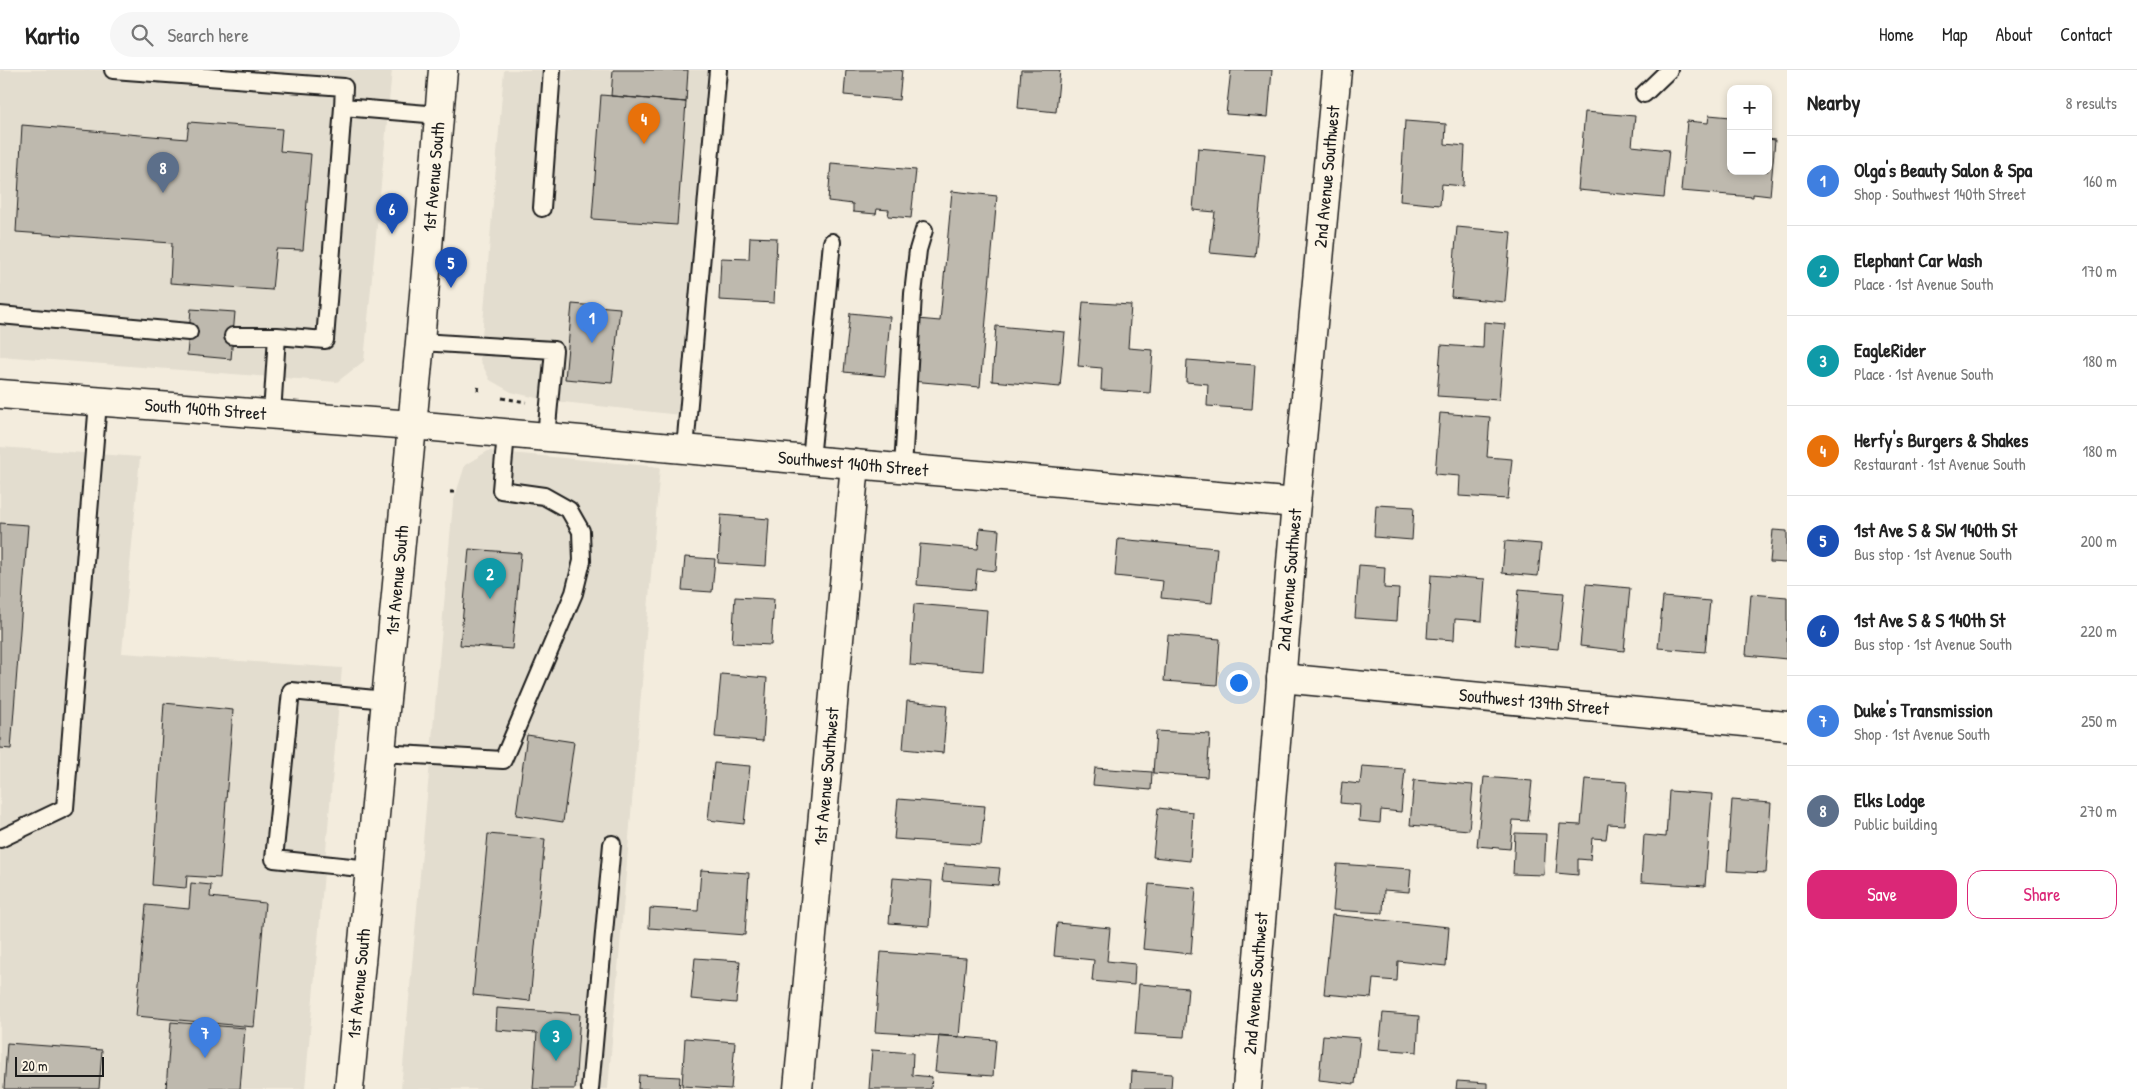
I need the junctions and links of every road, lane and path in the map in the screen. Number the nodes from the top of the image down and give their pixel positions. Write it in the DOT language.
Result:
graph roads {
  1 [pos="113,70"];
  2 [pos="443,70"];
  3 [pos="552,70"];
  4 [pos="718,70"];
  5 [pos="1337,70"];
  6 [pos="1669,70"];
  7 [pos="1644,94"];
  8 [pos="343,107"];
  9 [pos="439,114"];
  10 [pos="542,208"];
  11 [pos="924,230"];
  12 [pos="832,242"];
  13 [pos="0,315"];
  14 [pos="189,332"];
  15 [pos="233,336"];
  16 [pos="277,336"];
  17 [pos="420,342"];
  18 [pos="479,385"];
  19 [pos="478,392"];
  20 [pos="0,394"];
  21 [pos="98,402"];
  22 [pos="272,414"];
  23 [pos="412,425"];
  24 [pos="506,433"];
  25 [pos="546,437"];
  26 [pos="685,449"];
  27 [pos="811,460"];
  28 [pos="855,464"];
  29 [pos="903,468"];
  30 [pos="450,492"];
  31 [pos="455,492"];
  32 [pos="1296,503"];
  33 [pos="1281,678"];
  34 [pos="386,700"];
  35 [pos="1787,726"];
  36 [pos="381,753"];
  37 [pos="0,839"];
  38 [pos="612,844"];
  39 [pos="370,869"];
  40 [pos="349,1089"];
  41 [pos="590,1089"];
  42 [pos="798,1089"];
  43 [pos="1247,1089"];
  1 -- 8 [label="lane"];
  2 -- 9 [label="street, 1st Avenue South"];
  3 -- 10 [label="lane"];
  4 -- 26 [label="lane"];
  5 -- 32 [label="street, 2nd Avenue Southwest"];
  6 -- 7 [label="lane"];
  8 -- 9 [label="lane"];
  8 -- 16 [label="lane"];
  9 -- 17 [label="street, 1st Avenue South"];
  11 -- 29 [label="lane"];
  12 -- 27 [label="lane"];
  13 -- 14 [label="lane"];
  15 -- 16 [label="lane"];
  16 -- 22 [label="lane"];
  17 -- 23 [label="street, 1st Avenue South"];
  17 -- 25 [label="lane"];
  18 -- 19 [label="path"];
  20 -- 21 [label="street, South 140th Street"];
  21 -- 22 [label="street, South 140th Street"];
  21 -- 37 [label="lane"];
  22 -- 23 [label="street, South 140th Street"];
  23 -- 24 [label="street, Southwest 140th Street"];
  23 -- 34 [label="street, 1st Avenue South"];
  24 -- 25 [label="street, Southwest 140th Street"];
  24 -- 36 [label="lane"];
  25 -- 26 [label="street, Southwest 140th Street"];
  26 -- 27 [label="street, Southwest 140th Street"];
  27 -- 28 [label="street, Southwest 140th Street"];
  28 -- 29 [label="street, Southwest 140th Street"];
  28 -- 42 [label="street, 1st Avenue Southwest"];
  29 -- 32 [label="street, Southwest 140th Street"];
  30 -- 31 [label="path"];
  32 -- 33 [label="street, 2nd Avenue Southwest"];
  33 -- 35 [label="street, Southwest 139th Street"];
  33 -- 43 [label="street, 2nd Avenue Southwest"];
  34 -- 36 [label="street, 1st Avenue South"];
  34 -- 39 [label="lane"];
  36 -- 39 [label="street, 1st Avenue South"];
  38 -- 41 [label="lane"];
  39 -- 40 [label="street, 1st Avenue South"];
}
